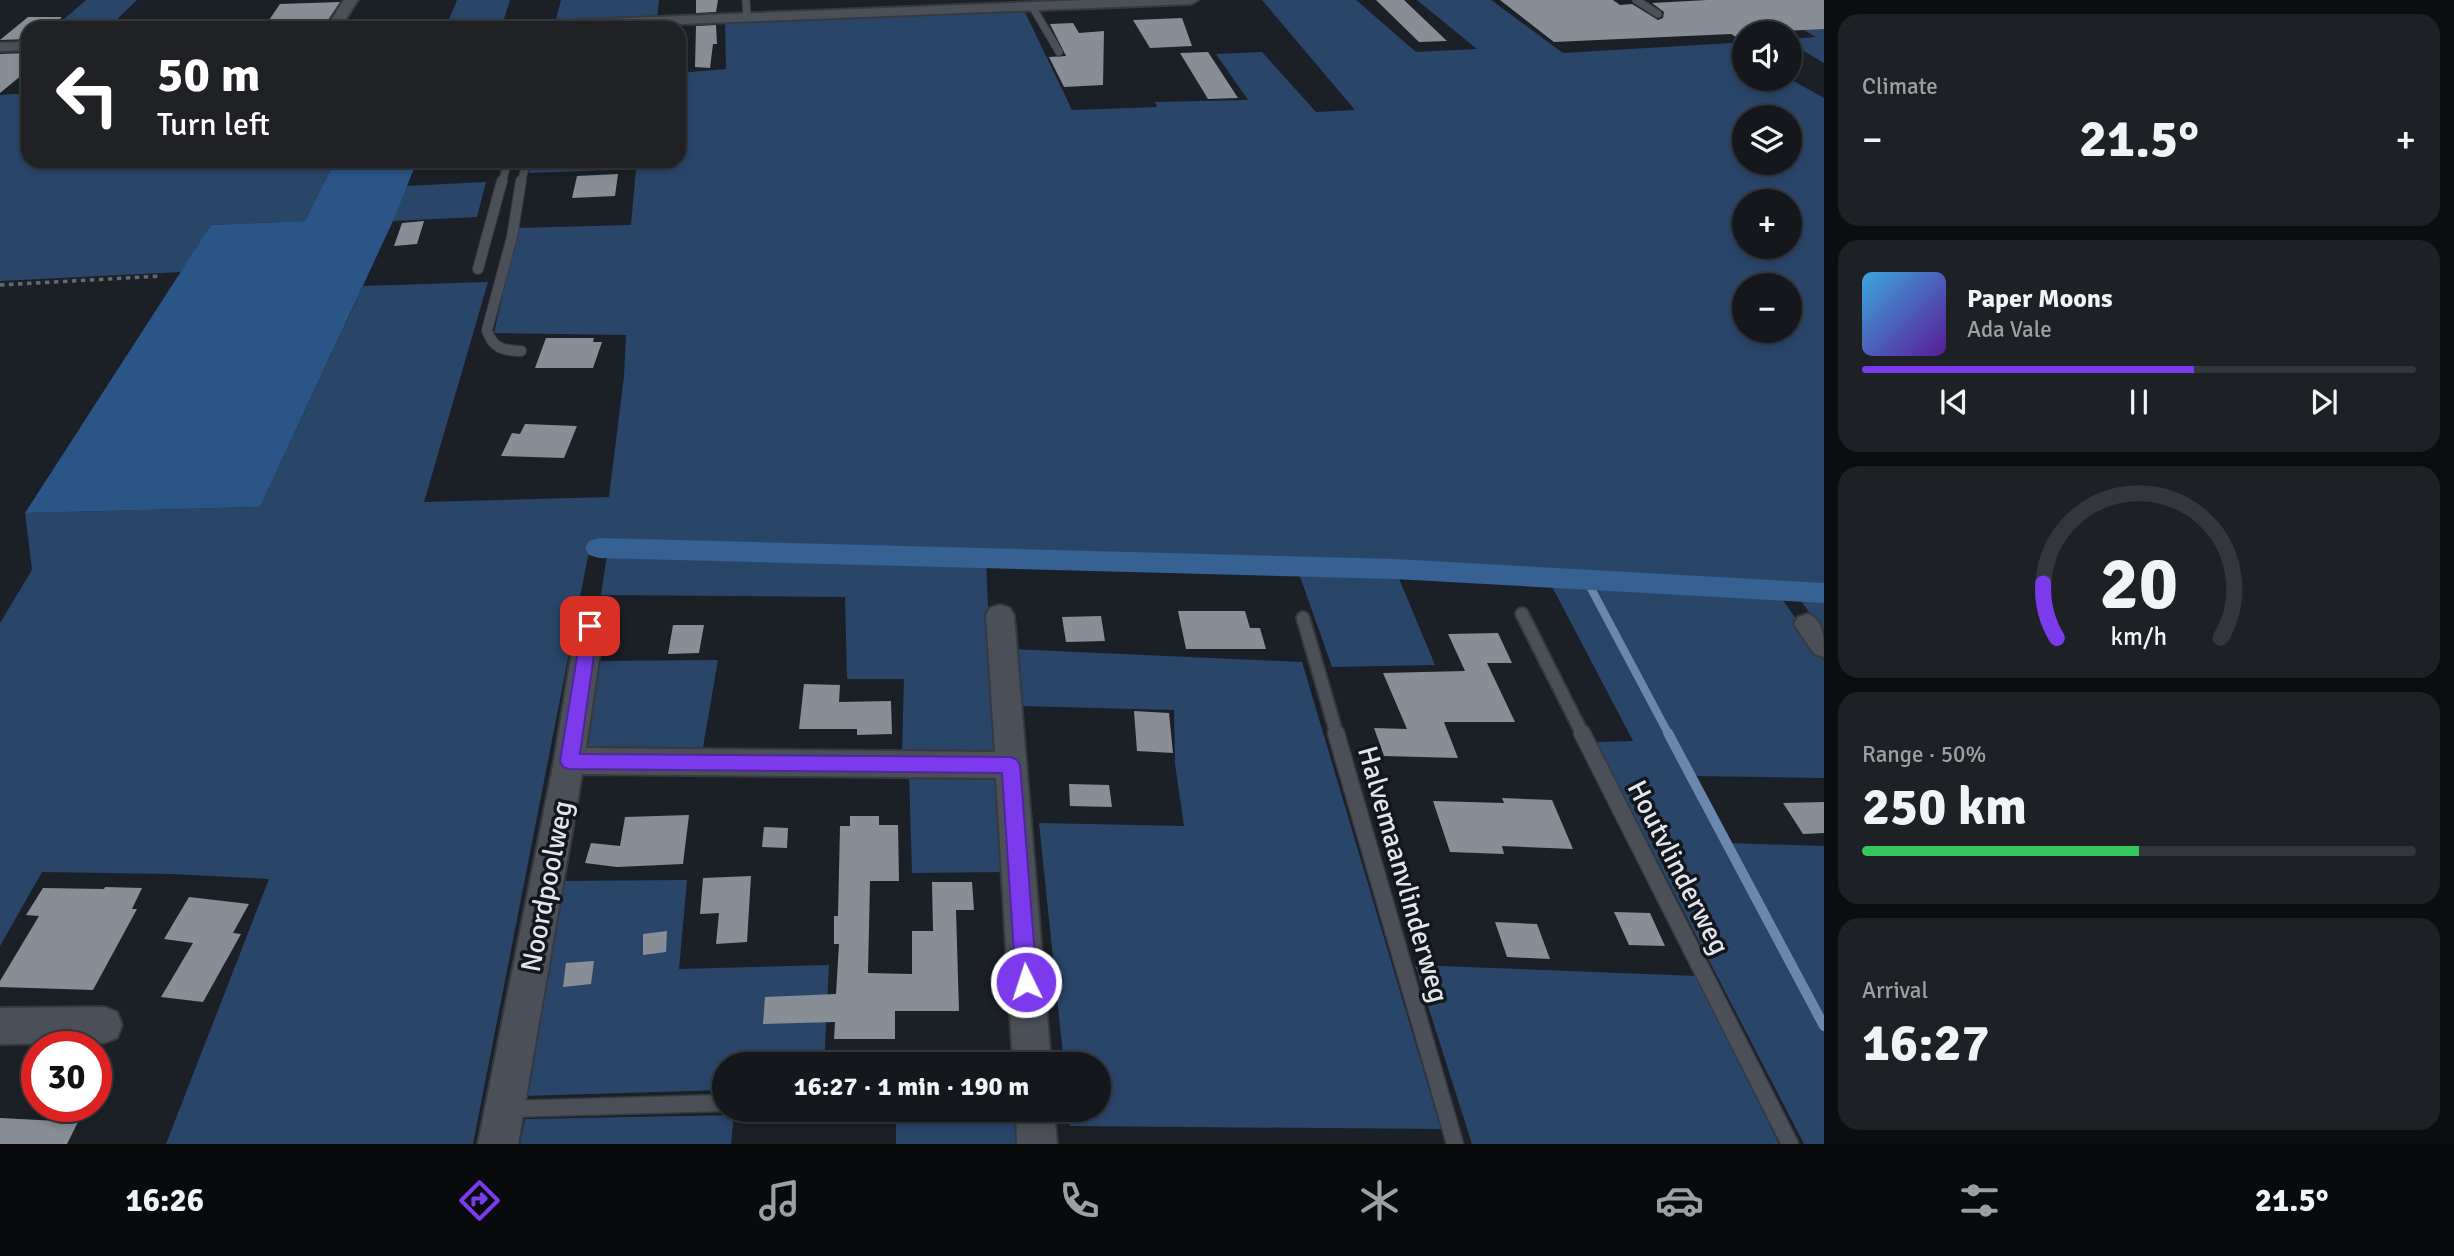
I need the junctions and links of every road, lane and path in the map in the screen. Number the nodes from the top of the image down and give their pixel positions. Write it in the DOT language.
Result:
graph roads {
  1 [pos="351,0"];
  2 [pos="746,0"];
  3 [pos="1191,0"];
  4 [pos="1636,0"];
  5 [pos="925,5"];
  6 [pos="1032,6"];
  7 [pos="1658,14"];
  8 [pos="747,17"];
  9 [pos="338,21"];
  10 [pos="660,21"];
  11 [pos="21,46"];
  12 [pos="0,47"];
  13 [pos="1059,52"];
  14 [pos="506,168"];
  15 [pos="525,168"];
  16 [pos="478,270"];
  17 [pos="162,276"];
  18 [pos="0,285"];
  19 [pos="521,351"];
  20 [pos="1522,614"];
  21 [pos="1000,615"];
  22 [pos="1303,618"];
  23 [pos="590,626"];
  24 [pos="569,761"];
  25 [pos="1011,765"];
  26 [pos="104,1025"];
  27 [pos="0,1026"];
  28 [pos="1031,1052"];
  29 [pos="712,1103"];
  30 [pos="505,1109"];
  31 [pos="1036,1122"];
  32 [pos="498,1144"];
  33 [pos="1037,1144"];
  34 [pos="1455,1144"];
  35 [pos="1790,1144"];
  1 -- 9 [label="street"];
  2 -- 8 [label="lane"];
  3 -- 6 [label="street"];
  4 -- 7 [label="lane"];
  5 -- 6 [label="street"];
  5 -- 8 [label="street"];
  6 -- 13 [label="lane"];
  8 -- 10 [label="street"];
  11 -- 12 [label="street"];
  14 -- 16 [label="lane"];
  15 -- 19 [label="lane"];
  17 -- 18 [label="path"];
  20 -- 35 [label="lane, Houtvlinderweg"];
  21 -- 25 [label="street"];
  22 -- 34 [label="lane, Halvemaanvlinderweg"];
  23 -- 24 [label="street, Noordpoolweg"];
  24 -- 25 [label="street"];
  24 -- 30 [label="street, Noordpoolweg"];
  25 -- 28 [label="street"];
  26 -- 27 [label="street"];
  29 -- 30 [label="lane"];
  30 -- 32 [label="street, Noordpoolweg"];
  31 -- 33 [label="street"];
}
